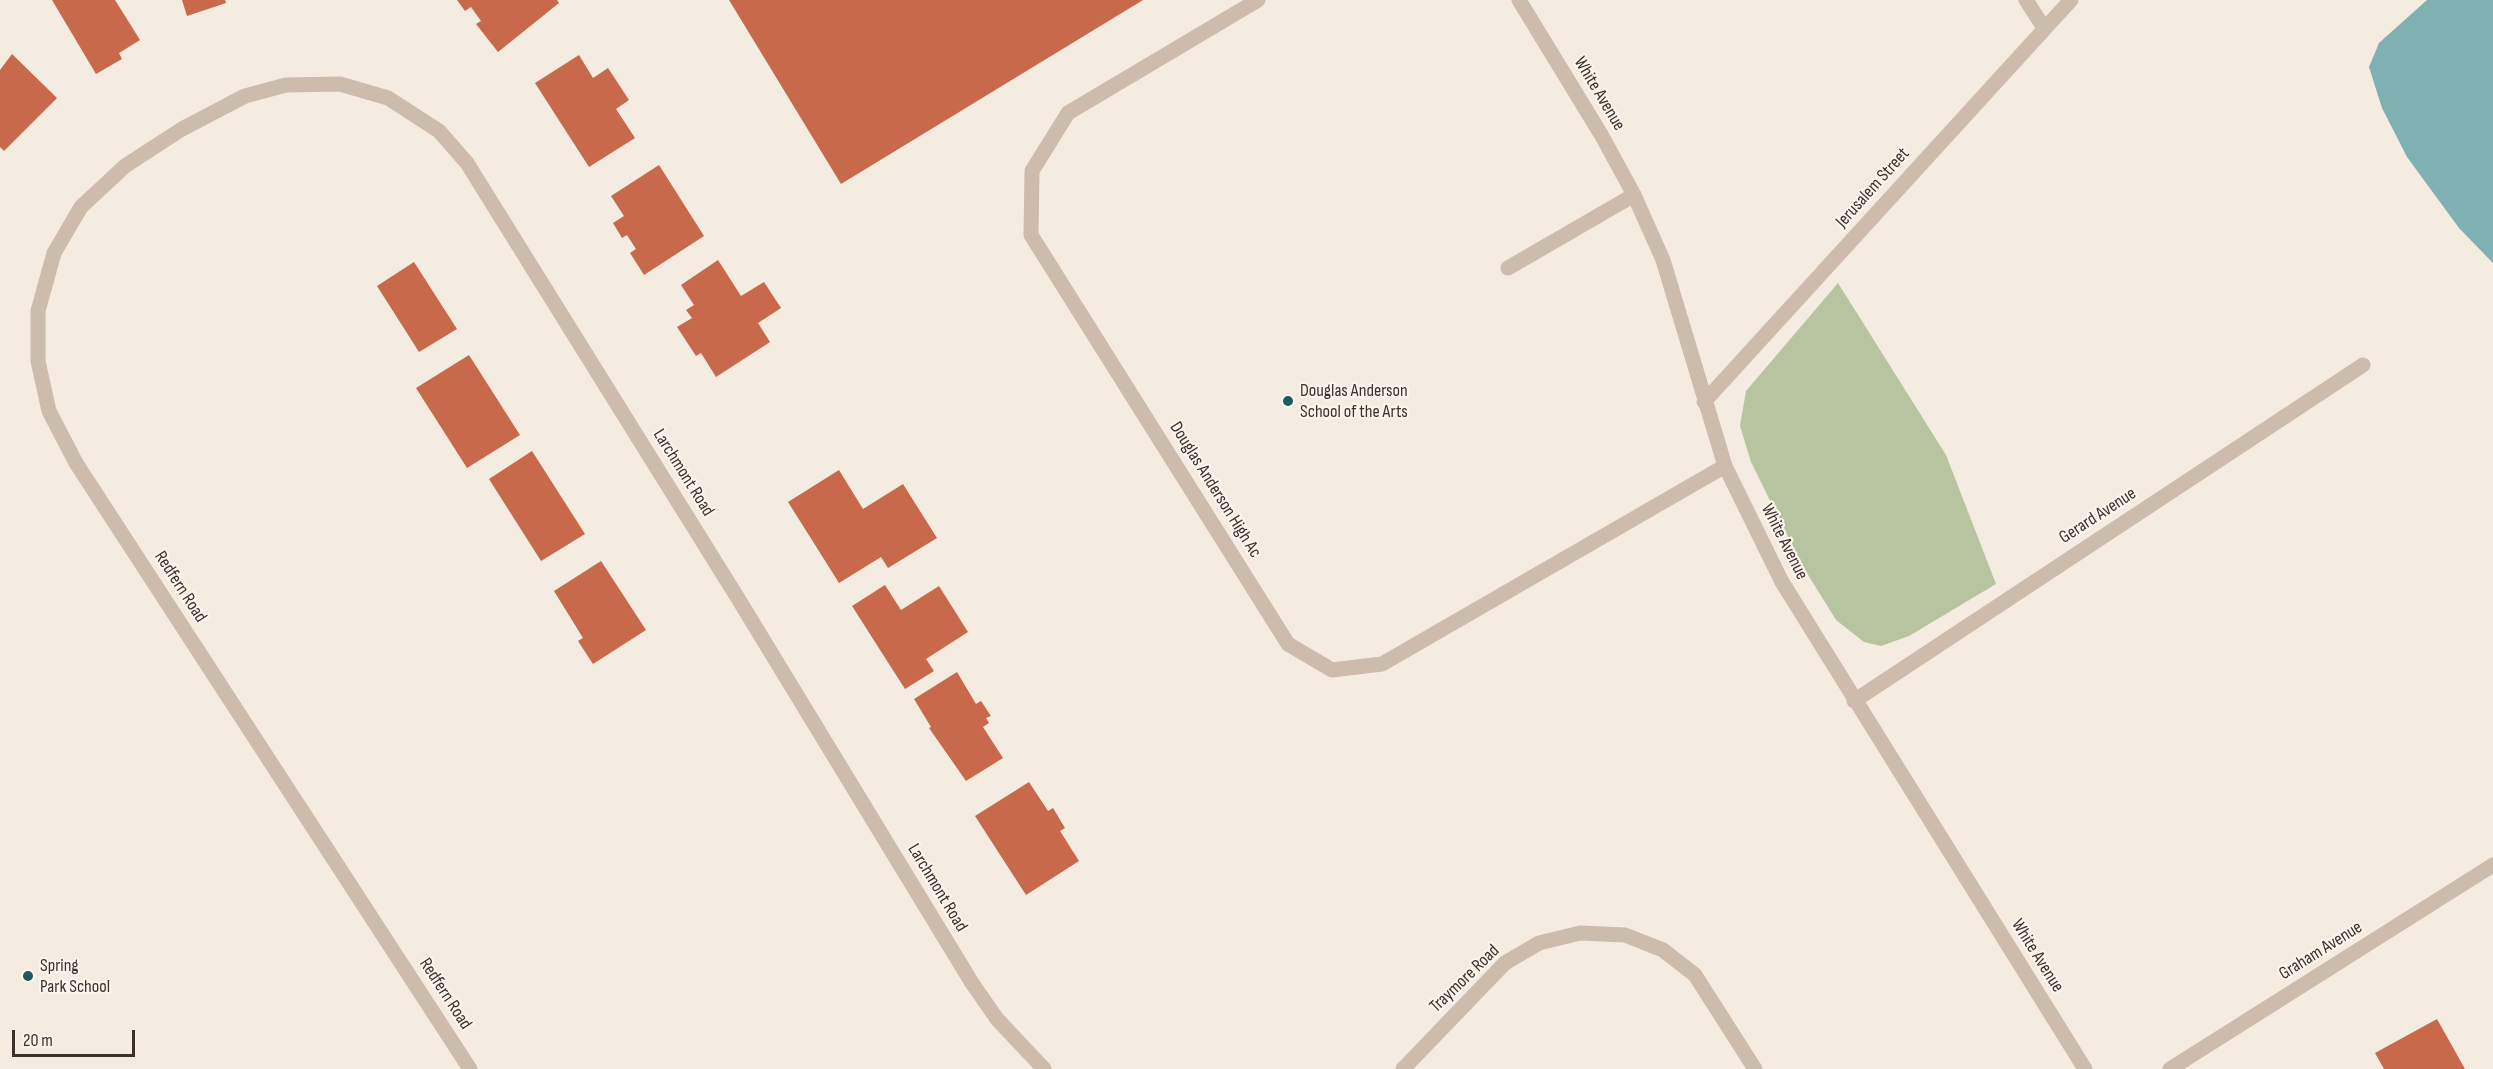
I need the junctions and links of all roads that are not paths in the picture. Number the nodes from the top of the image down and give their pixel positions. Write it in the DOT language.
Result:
graph roads {
  1 [pos="1258,0"];
  2 [pos="1519,0"];
  3 [pos="2026,0"];
  4 [pos="2072,0"];
  5 [pos="2044,28"];
  6 [pos="182,129"];
  7 [pos="1634,195"];
  8 [pos="1508,268"];
  9 [pos="2363,364"];
  10 [pos="1704,402"];
  11 [pos="1725,466"];
  12 [pos="1854,700"];
  13 [pos="2493,865"];
  14 [pos="470,1069"];
  15 [pos="1044,1069"];
  16 [pos="1402,1069"];
  17 [pos="1755,1069"];
  18 [pos="2085,1069"];
  19 [pos="2170,1069"];
  1 -- 11 [label="street, Douglas Anderson High Ac"];
  2 -- 7 [label="street, White Avenue"];
  3 -- 5 [label="street"];
  4 -- 5 [label="street, Jerusalem Street"];
  5 -- 10 [label="street, Jerusalem Street"];
  6 -- 14 [label="street, Redfern Road"];
  6 -- 15 [label="street, Larchmont Road"];
  7 -- 8 [label="street"];
  7 -- 10 [label="street, White Avenue"];
  9 -- 12 [label="street, Gerard Avenue"];
  10 -- 11 [label="street, White Avenue"];
  11 -- 12 [label="street, White Avenue"];
  12 -- 18 [label="street, White Avenue"];
  13 -- 19 [label="street, Graham Avenue"];
  16 -- 17 [label="street, Traymore Road"];
}
